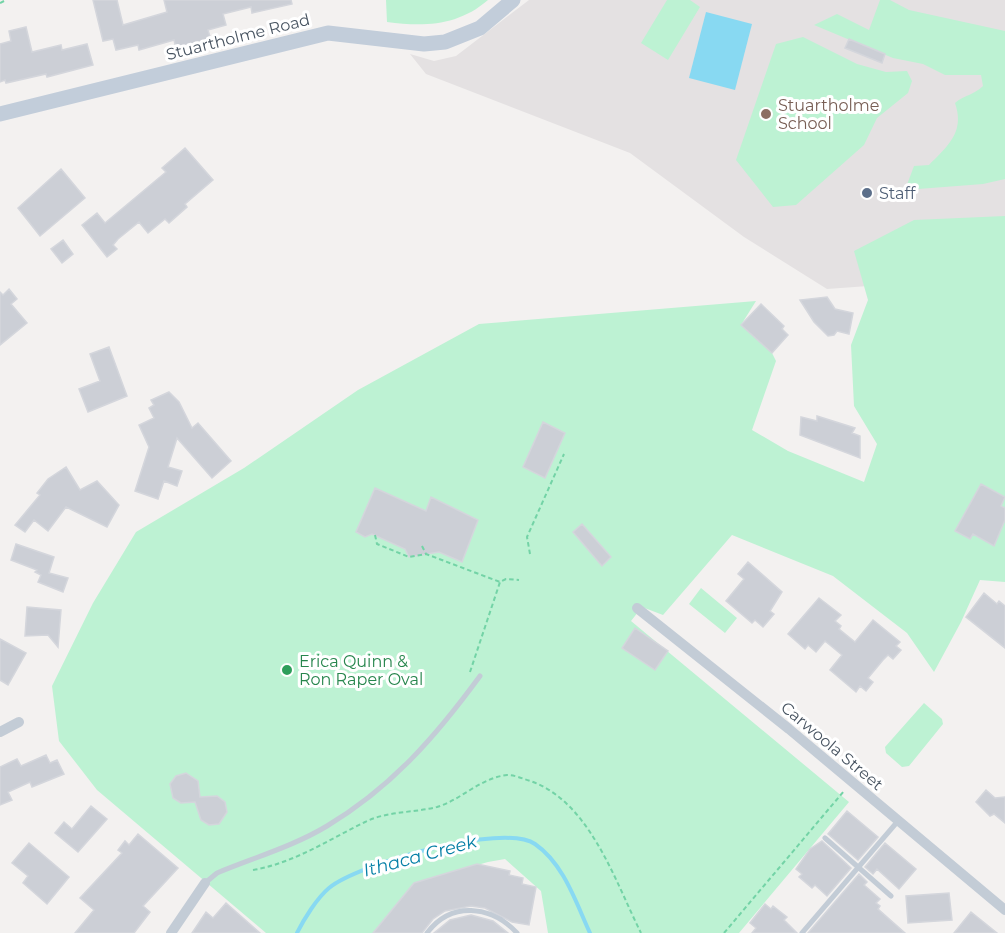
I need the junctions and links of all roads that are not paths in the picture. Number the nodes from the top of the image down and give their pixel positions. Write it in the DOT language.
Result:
graph roads {
  1 [pos="513,0"];
  2 [pos="0,114"];
  3 [pos="637,608"];
  4 [pos="480,676"];
  5 [pos="19,722"];
  6 [pos="0,732"];
  7 [pos="898,821"];
  8 [pos="825,838"];
  9 [pos="858,867"];
  10 [pos="205,883"];
  11 [pos="891,896"];
  12 [pos="1005,910"];
  13 [pos="171,933"];
  14 [pos="427,933"];
  15 [pos="517,933"];
  16 [pos="802,933"];
  1 -- 2 [label="main road, Stuartholme Road"];
  3 -- 7 [label="street, Carwoola Street"];
  4 -- 10 [label="lane"];
  5 -- 6 [label="street"];
  7 -- 9 [label="lane"];
  7 -- 12 [label="street, Carwoola Street"];
  8 -- 9 [label="lane"];
  9 -- 11 [label="lane"];
  9 -- 16 [label="lane"];
  10 -- 13 [label="street"];
  14 -- 15 [label="lane"];
}
